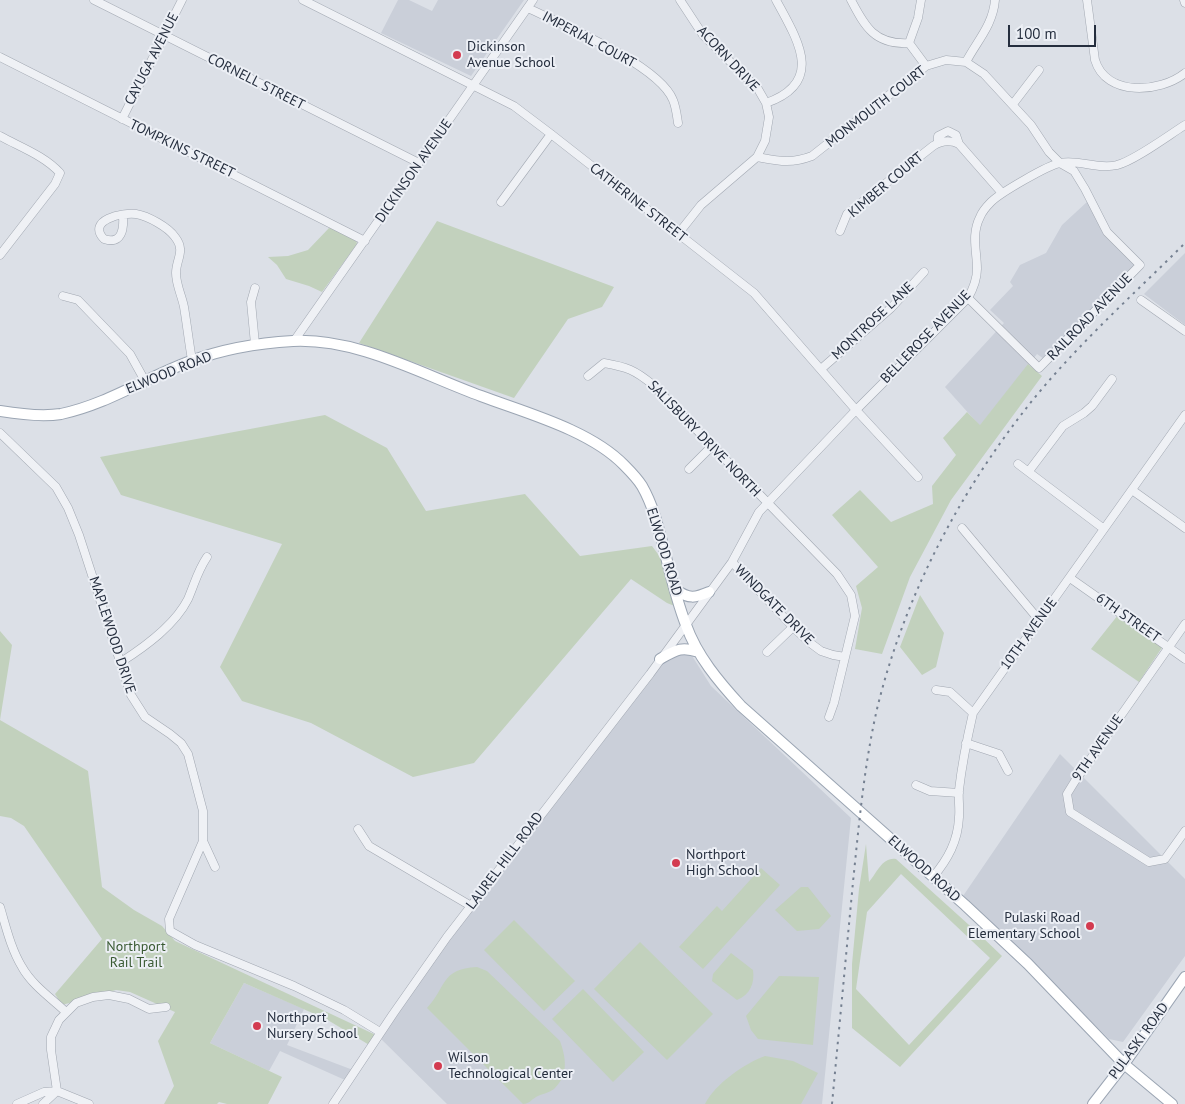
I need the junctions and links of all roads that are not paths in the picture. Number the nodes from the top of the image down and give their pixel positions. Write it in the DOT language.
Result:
graph roads {
  1 [pos="94,0"];
  2 [pos="182,0"];
  3 [pos="303,0"];
  4 [pos="533,0"];
  5 [pos="680,0"];
  6 [pos="776,0"];
  7 [pos="851,0"];
  8 [pos="921,0"];
  9 [pos="995,0"];
  10 [pos="1087,0"];
  11 [pos="528,8"];
  12 [pos="165,36"];
  13 [pos="909,43"];
  14 [pos="0,57"];
  15 [pos="966,62"];
  16 [pos="926,66"];
  17 [pos="1039,70"];
  18 [pos="1185,73"];
  19 [pos="474,85"];
  20 [pos="766,103"];
  21 [pos="1013,104"];
  22 [pos="122,119"];
  23 [pos="678,123"];
  24 [pos="1185,125"];
  25 [pos="551,134"];
  26 [pos="2,140"];
  27 [pos="757,156"];
  28 [pos="419,163"];
  29 [pos="1060,163"];
  30 [pos="1002,193"];
  31 [pos="501,202"];
  32 [pos="123,215"];
  33 [pos="840,231"];
  34 [pos="678,234"];
  35 [pos="365,241"];
  36 [pos="0,255"];
  37 [pos="924,272"];
  38 [pos="255,288"];
  39 [pos="63,296"];
  40 [pos="968,298"];
  41 [pos="1141,300"];
  42 [pos="1185,331"];
  43 [pos="294,341"];
  44 [pos="254,344"];
  45 [pos="192,360"];
  46 [pos="821,369"];
  47 [pos="588,376"];
  48 [pos="1112,379"];
  49 [pos="145,381"];
  50 [pos="856,410"];
  51 [pos="0,411"];
  52 [pos="1185,415"];
  53 [pos="0,433"];
  54 [pos="712,446"];
  55 [pos="1018,464"];
  56 [pos="689,469"];
  57 [pos="1030,472"];
  58 [pos="918,477"];
  59 [pos="1132,490"];
  60 [pos="767,503"];
  61 [pos="962,528"];
  62 [pos="1185,528"];
  63 [pos="1104,529"];
  64 [pos="207,557"];
  65 [pos="732,562"];
  66 [pos="1070,578"];
  67 [pos="676,590"];
  68 [pos="709,592"];
  69 [pos="1039,620"];
  70 [pos="1185,624"];
  71 [pos="686,625"];
  72 [pos="793,627"];
  73 [pos="1168,647"];
  74 [pos="699,652"];
  75 [pos="767,652"];
  76 [pos="845,657"];
  77 [pos="660,659"];
  78 [pos="1185,659"];
  79 [pos="121,662"];
  80 [pos="936,690"];
  81 [pos="973,713"];
  82 [pos="829,717"];
  83 [pos="966,744"];
  84 [pos="1008,771"];
  85 [pos="916,785"];
  86 [pos="959,793"];
  87 [pos="358,829"];
  88 [pos="1185,831"];
  89 [pos="203,841"];
  90 [pos="215,867"];
  91 [pos="933,877"];
  92 [pos="471,906"];
  93 [pos="0,907"];
  94 [pos="1185,977"];
  95 [pos="166,1007"];
  96 [pos="66,1012"];
  97 [pos="380,1032"];
  98 [pos="1124,1064"];
  99 [pos="57,1091"];
  100 [pos="17,1104"];
  101 [pos="43,1104"];
  102 [pos="89,1104"];
  103 [pos="332,1104"];
  104 [pos="1093,1104"];
  105 [pos="1172,1104"];
  1 -- 12 [label="street, CORNELL STREET"];
  2 -- 12 [label="street, CAYUGA AVENUE"];
  3 -- 19 [label="street, CATHERINE STREET"];
  4 -- 11 [label="street, DICKINSON AVENUE"];
  5 -- 20 [label="street, ACORN DRIVE"];
  6 -- 20 [label="street"];
  7 -- 13 [label="street"];
  8 -- 13 [label="street"];
  9 -- 15 [label="street"];
  10 -- 18 [label="street"];
  11 -- 19 [label="street, DICKINSON AVENUE"];
  11 -- 23 [label="street, IMPERIAL COURT"];
  12 -- 22 [label="street, CAYUGA AVENUE"];
  12 -- 28 [label="street, CORNELL STREET"];
  13 -- 16 [label="street"];
  14 -- 22 [label="street, TOMPKINS STREET"];
  15 -- 16 [label="street, MONMOUTH COURT"];
  15 -- 21 [label="street"];
  16 -- 27 [label="street, MONMOUTH COURT"];
  17 -- 21 [label="street"];
  19 -- 25 [label="street, CATHERINE STREET"];
  19 -- 28 [label="street, DICKINSON AVENUE"];
  20 -- 27 [label="street, ACORN DRIVE"];
  21 -- 29 [label="street"];
  22 -- 35 [label="street, TOMPKINS STREET"];
  24 -- 29 [label="street, BELLEROSE AVENUE"];
  25 -- 31 [label="street"];
  25 -- 34 [label="street, CATHERINE STREET"];
  26 -- 36 [label="street"];
  27 -- 34 [label="street, ACORN DRIVE"];
  28 -- 35 [label="street, DICKINSON AVENUE"];
  29 -- 30 [label="street, BELLEROSE AVENUE"];
  29 -- 40 [label="street, RAILROAD AVENUE"];
  30 -- 33 [label="street, KIMBER COURT"];
  30 -- 40 [label="street, BELLEROSE AVENUE"];
  32 -- 45 [label="street"];
  34 -- 46 [label="street, CATHERINE STREET"];
  35 -- 43 [label="street, DICKINSON AVENUE"];
  37 -- 46 [label="street, MONTROSE LANE"];
  38 -- 44 [label="street"];
  39 -- 49 [label="street"];
  40 -- 50 [label="street, BELLEROSE AVENUE"];
  41 -- 42 [label="street"];
  43 -- 44 [label="main road, ELWOOD ROAD"];
  43 -- 67 [label="main road, ELWOOD ROAD"];
  44 -- 45 [label="main road, ELWOOD ROAD"];
  45 -- 49 [label="main road, ELWOOD ROAD"];
  46 -- 50 [label="street, CATHERINE STREET"];
  47 -- 54 [label="street, SALISBURY DRIVE NORTH"];
  48 -- 57 [label="street"];
  49 -- 51 [label="main road, ELWOOD ROAD"];
  50 -- 58 [label="street, CATHERINE STREET"];
  50 -- 60 [label="street, BELLEROSE AVENUE"];
  52 -- 59 [label="street, 10TH AVENUE"];
  53 -- 79 [label="street, MAPLEWOOD DRIVE"];
  54 -- 56 [label="street"];
  54 -- 60 [label="street, SALISBURY DRIVE NORTH"];
  55 -- 57 [label="street"];
  57 -- 63 [label="street"];
  59 -- 62 [label="street"];
  59 -- 63 [label="street, 10TH AVENUE"];
  60 -- 65 [label="street, BELLEROSE AVENUE"];
  60 -- 76 [label="street, SALISBURY DRIVE NORTH"];
  61 -- 69 [label="street"];
  63 -- 66 [label="street, 10TH AVENUE"];
  64 -- 79 [label="street"];
  65 -- 68 [label="street, BELLEROSE AVENUE"];
  65 -- 72 [label="street, WINDGATE DRIVE"];
  66 -- 69 [label="street, 10TH AVENUE"];
  66 -- 73 [label="street, 6TH STREET"];
  67 -- 68 [label="main road"];
  67 -- 71 [label="main road, ELWOOD ROAD"];
  68 -- 71 [label="street, BELLEROSE AVENUE"];
  69 -- 81 [label="street, 10TH AVENUE"];
  70 -- 73 [label="street, 9TH AVENUE"];
  71 -- 74 [label="main road, ELWOOD ROAD"];
  71 -- 77 [label="street, LAUREL HILL ROAD"];
  72 -- 75 [label="street"];
  72 -- 76 [label="street, WINDGATE DRIVE"];
  73 -- 78 [label="street, 6TH STREET"];
  73 -- 88 [label="street, 9TH AVENUE"];
  74 -- 77 [label="main road"];
  74 -- 91 [label="main road, ELWOOD ROAD"];
  76 -- 82 [label="street, SALISBURY DRIVE NORTH"];
  77 -- 92 [label="street, LAUREL HILL ROAD"];
  79 -- 89 [label="street, MAPLEWOOD DRIVE"];
  80 -- 81 [label="street"];
  81 -- 83 [label="street, 10TH AVENUE"];
  83 -- 84 [label="street"];
  83 -- 86 [label="street, 10TH AVENUE"];
  85 -- 86 [label="street"];
  86 -- 91 [label="street, 10TH AVENUE"];
  87 -- 92 [label="street"];
  89 -- 90 [label="street"];
  89 -- 97 [label="street, MAPLEWOOD DRIVE"];
  91 -- 98 [label="main road, ELWOOD ROAD"];
  92 -- 97 [label="street, LAUREL HILL ROAD"];
  93 -- 96 [label="street"];
  94 -- 98 [label="main road, PULASKI ROAD"];
  95 -- 96 [label="street"];
  96 -- 99 [label="street"];
  97 -- 103 [label="street, LAUREL HILL ROAD"];
  98 -- 104 [label="main road, PULASKI ROAD"];
  98 -- 105 [label="main road, ELWOOD ROAD"];
  99 -- 100 [label="street"];
  99 -- 101 [label="street"];
  99 -- 102 [label="street"];
}
